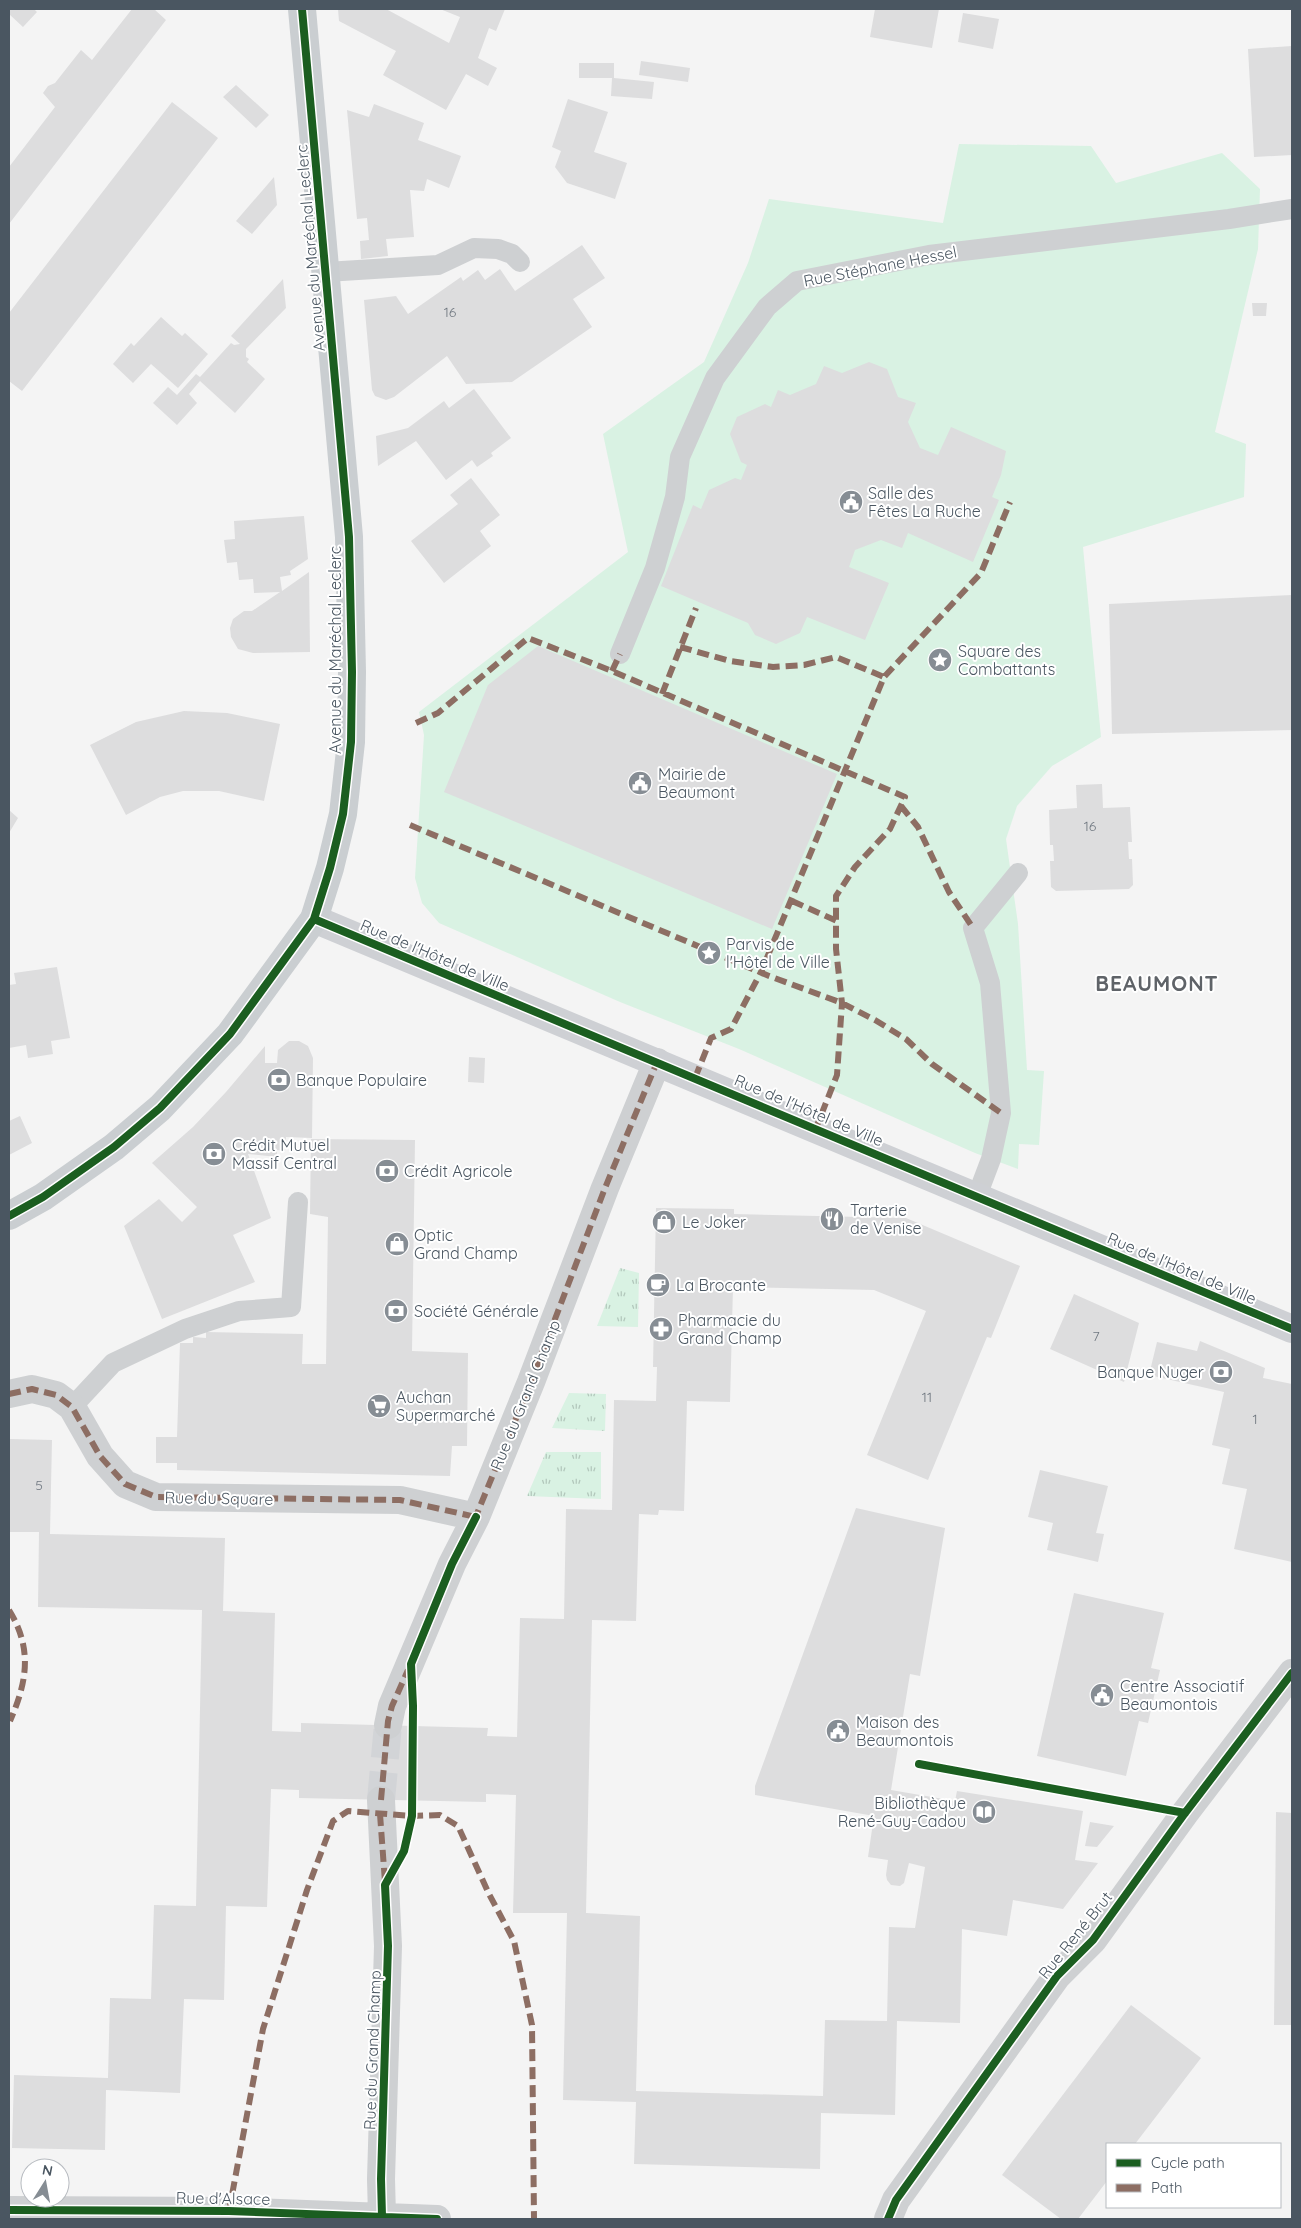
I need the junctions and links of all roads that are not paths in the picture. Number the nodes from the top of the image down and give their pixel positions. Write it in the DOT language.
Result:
graph roads {
  1 [pos="302,9"];
  2 [pos="1292,209"];
  3 [pos="520,262"];
  4 [pos="326,272"];
  5 [pos="620,654"];
  6 [pos="1018,873"];
  7 [pos="314,919"];
  8 [pos="657,1062"];
  9 [pos="977,1196"];
  10 [pos="298,1202"];
  11 [pos="9,1216"];
  12 [pos="1292,1329"];
  13 [pos="9,1394"];
  14 [pos="72,1407"];
  15 [pos="476,1517"];
  16 [pos="1292,1673"];
  17 [pos="388,1725"];
  18 [pos="381,1800"];
  19 [pos="9,2210"];
  20 [pos="382,2216"];
  21 [pos="351,2217"];
  22 [pos="437,2219"];
  23 [pos="888,2219"];
  1 -- 4 [label="main road, Avenue du Maréchal Leclerc"];
  2 -- 5 [label="lane, Rue Stéphane Hessel"];
  3 -- 4 [label="lane"];
  4 -- 7 [label="main road, Avenue du Maréchal Leclerc"];
  6 -- 9 [label="lane"];
  7 -- 8 [label="main road, Rue de l'Hôtel de Ville"];
  7 -- 11 [label="main road, Avenue du Maréchal Leclerc"];
  8 -- 9 [label="main road, Rue de l'Hôtel de Ville"];
  8 -- 15 [label="street, Rue du Grand Champ"];
  9 -- 12 [label="main road, Rue de l'Hôtel de Ville"];
  10 -- 14 [label="lane"];
  13 -- 14 [label="street"];
  14 -- 15 [label="street, Rue du Square"];
  15 -- 17 [label="street, Rue du Grand Champ"];
  16 -- 23 [label="street, Rue René Brut"];
  18 -- 20 [label="street, Rue du Grand Champ"];
  19 -- 21 [label="street, Rue d'Alsace"];
  20 -- 21 [label="street, Rue d'Alsace"];
  20 -- 22 [label="street, Rue d'Alsace"];
}
